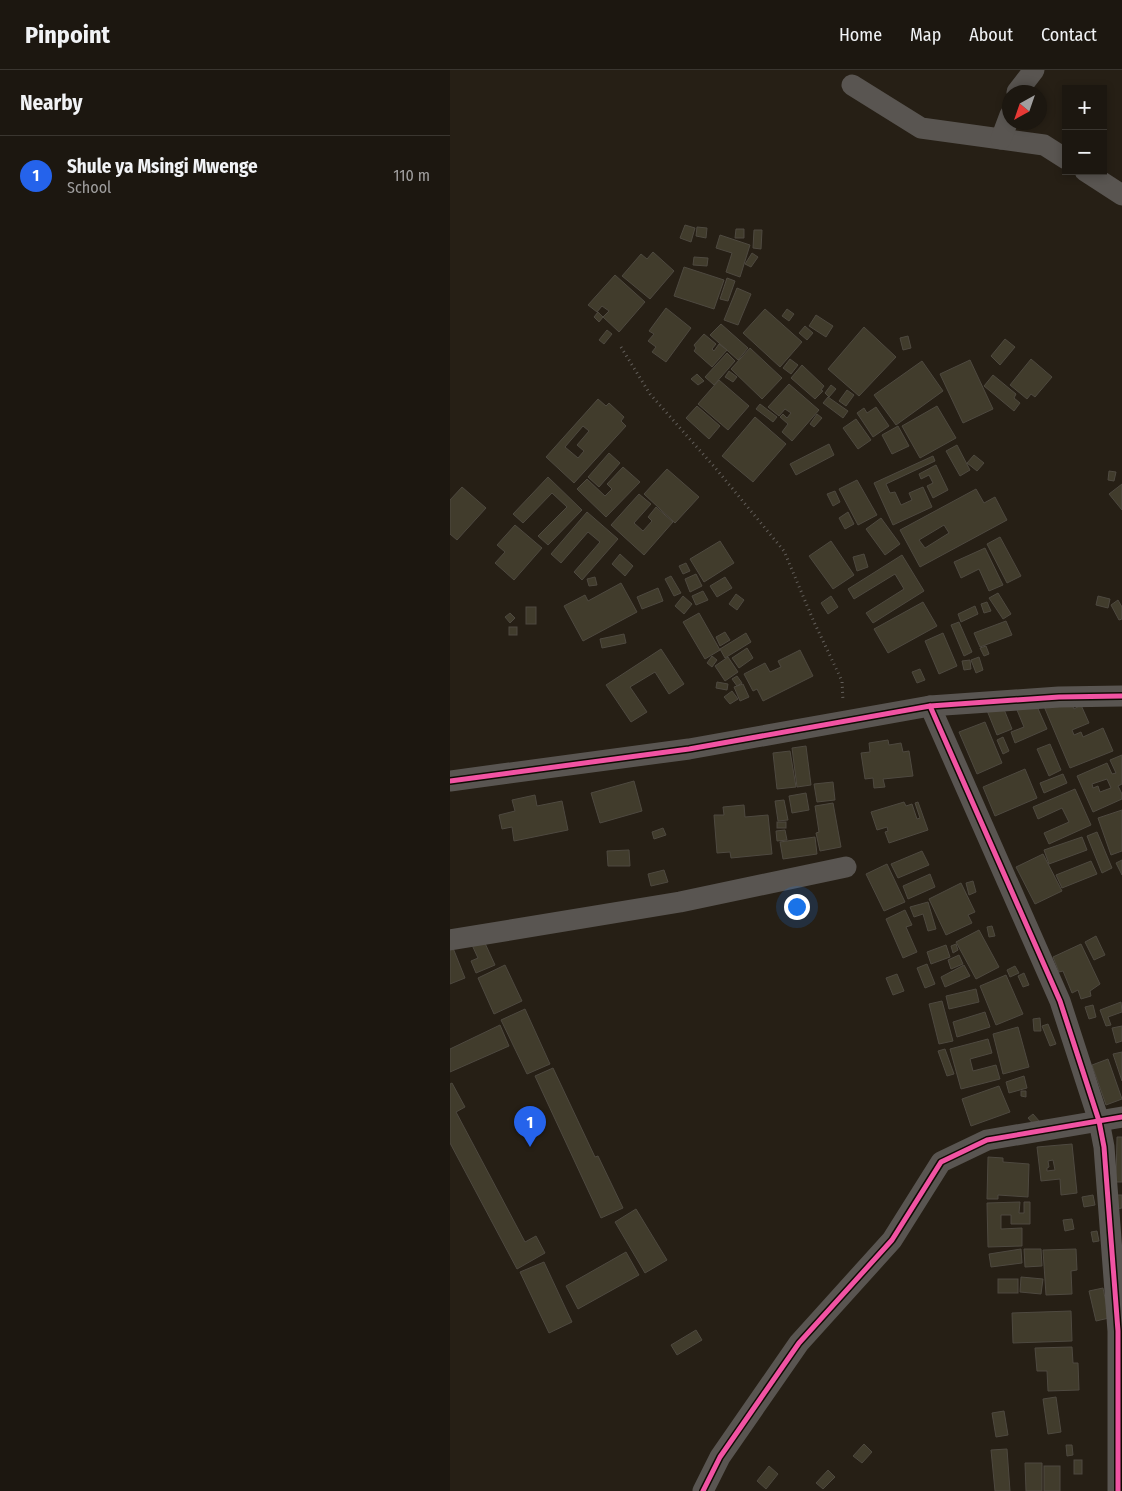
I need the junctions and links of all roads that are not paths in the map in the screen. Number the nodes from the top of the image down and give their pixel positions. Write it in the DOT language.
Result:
graph roads {
  1 [pos="1034,70"];
  2 [pos="852,85"];
  3 [pos="1022,85"];
  4 [pos="1004,130"];
  5 [pos="1001,139"];
  6 [pos="1062,156"];
  7 [pos="1091,175"];
  8 [pos="1122,195"];
  9 [pos="1122,696"];
  10 [pos="930,706"];
  11 [pos="450,781"];
  12 [pos="846,867"];
  13 [pos="450,940"];
  14 [pos="1122,1117"];
  15 [pos="1099,1121"];
  16 [pos="703,1491"];
  17 [pos="1118,1491"];
  1 -- 3 [label="street"];
  2 -- 5 [label="street"];
  4 -- 5 [label="street"];
  5 -- 6 [label="street"];
  7 -- 8 [label="street"];
  9 -- 10 [label="street"];
  10 -- 11 [label="street"];
  10 -- 15 [label="street"];
  12 -- 13 [label="street"];
  14 -- 15 [label="street"];
  15 -- 16 [label="street"];
  15 -- 17 [label="street"];
}
